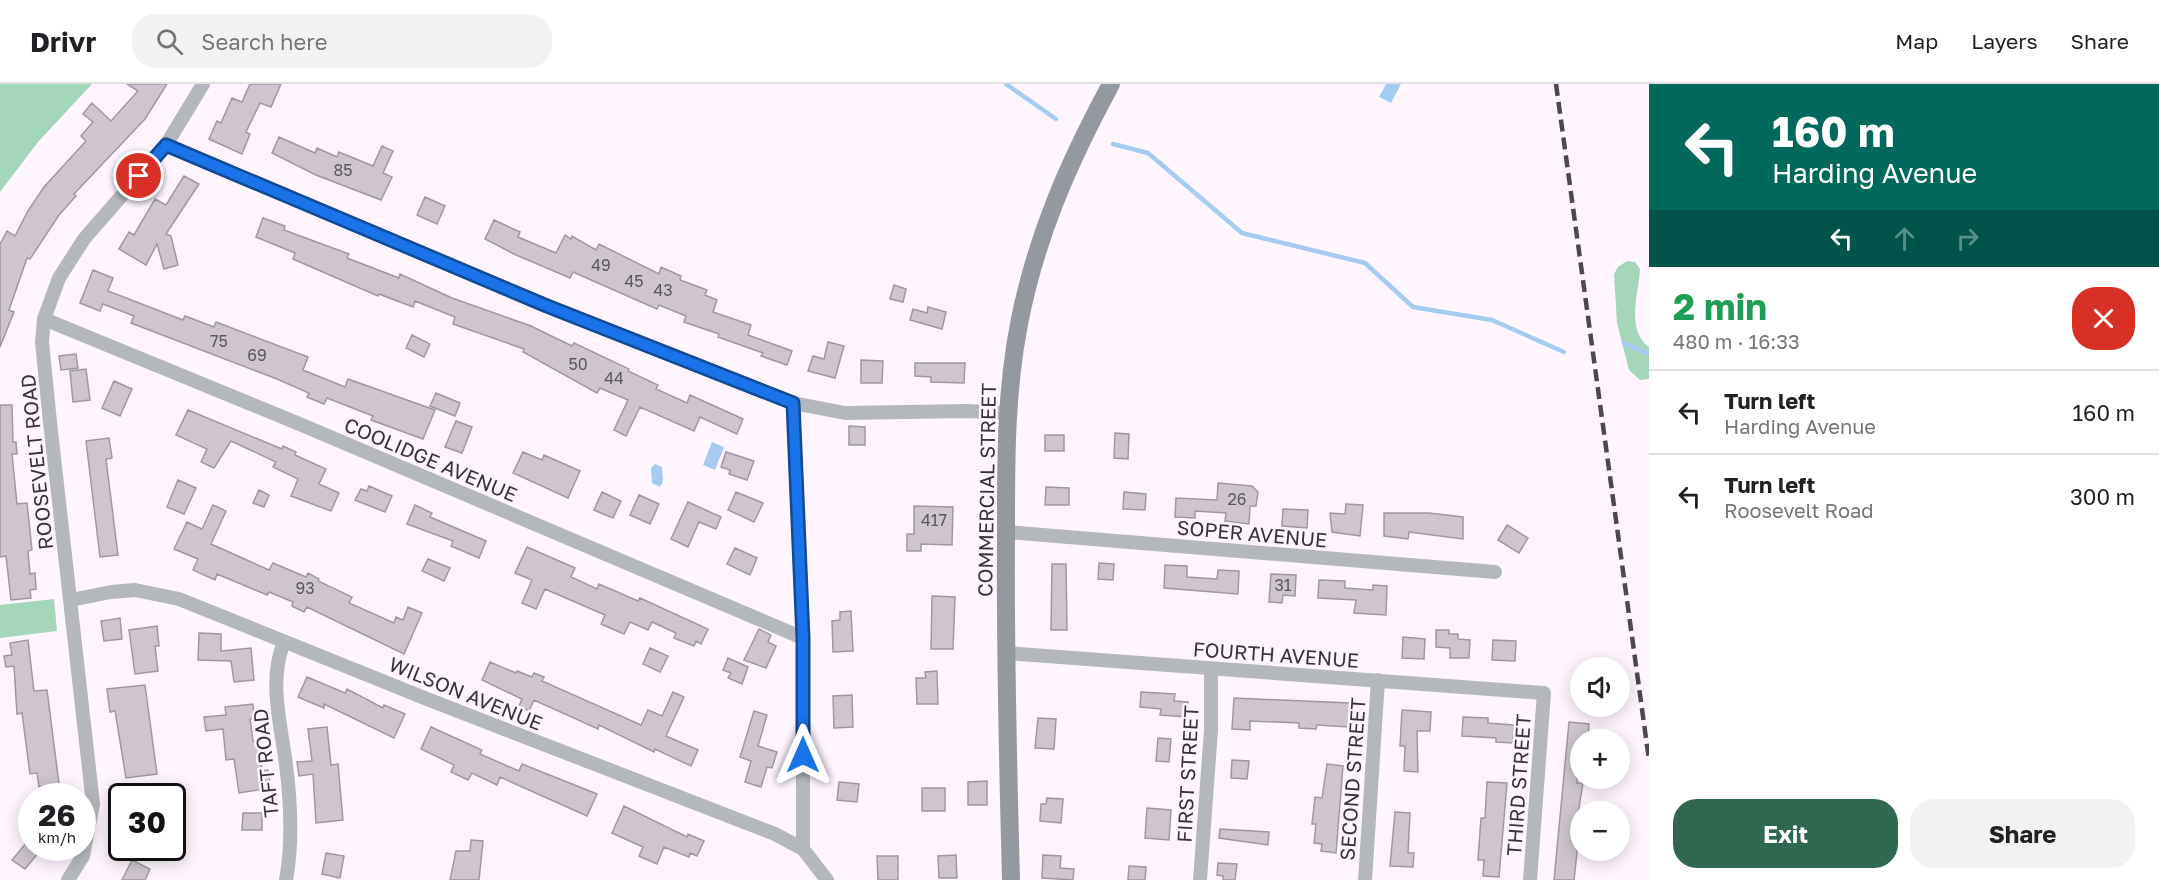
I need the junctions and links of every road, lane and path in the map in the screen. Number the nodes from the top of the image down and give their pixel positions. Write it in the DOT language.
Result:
graph roads {
  1 [pos="203,84"];
  2 [pos="1111,84"];
  3 [pos="166,145"];
  4 [pos="44,319"];
  5 [pos="793,403"];
  6 [pos="1007,413"];
  7 [pos="1006,532"];
  8 [pos="1495,572"];
  9 [pos="71,600"];
  10 [pos="803,638"];
  11 [pos="284,642"];
  12 [pos="1005,653"];
  13 [pos="1211,669"];
  14 [pos="1378,680"];
  15 [pos="1544,693"];
  16 [pos="803,849"];
  17 [pos="68,880"];
  18 [pos="286,880"];
  19 [pos="827,880"];
  20 [pos="1011,880"];
  21 [pos="1200,880"];
  22 [pos="1365,880"];
  23 [pos="1530,880"];
  1 -- 3 [label="street, ROOSEVELT ROAD"];
  2 -- 6 [label="main road, COMMERCIAL STREET"];
  3 -- 4 [label="street, ROOSEVELT ROAD"];
  3 -- 5 [label="street"];
  4 -- 9 [label="street, ROOSEVELT ROAD"];
  4 -- 10 [label="street, COOLIDGE AVENUE"];
  5 -- 6 [label="street"];
  5 -- 10 [label="street"];
  6 -- 7 [label="main road, COMMERCIAL STREET"];
  7 -- 8 [label="street, SOPER AVENUE"];
  7 -- 12 [label="main road, COMMERCIAL STREET"];
  9 -- 11 [label="street, WILSON AVENUE"];
  9 -- 17 [label="street, ROOSEVELT ROAD"];
  10 -- 16 [label="street"];
  11 -- 16 [label="street, WILSON AVENUE"];
  11 -- 18 [label="street, TAFT ROAD"];
  12 -- 13 [label="street, FOURTH AVENUE"];
  12 -- 20 [label="main road, COMMERCIAL STREET"];
  13 -- 14 [label="street, FOURTH AVENUE"];
  13 -- 21 [label="street, FIRST STREET"];
  14 -- 15 [label="street, FOURTH AVENUE"];
  14 -- 22 [label="street, SECOND STREET"];
  15 -- 23 [label="street, THIRD STREET"];
  16 -- 19 [label="street, WILSON AVENUE"];
}
